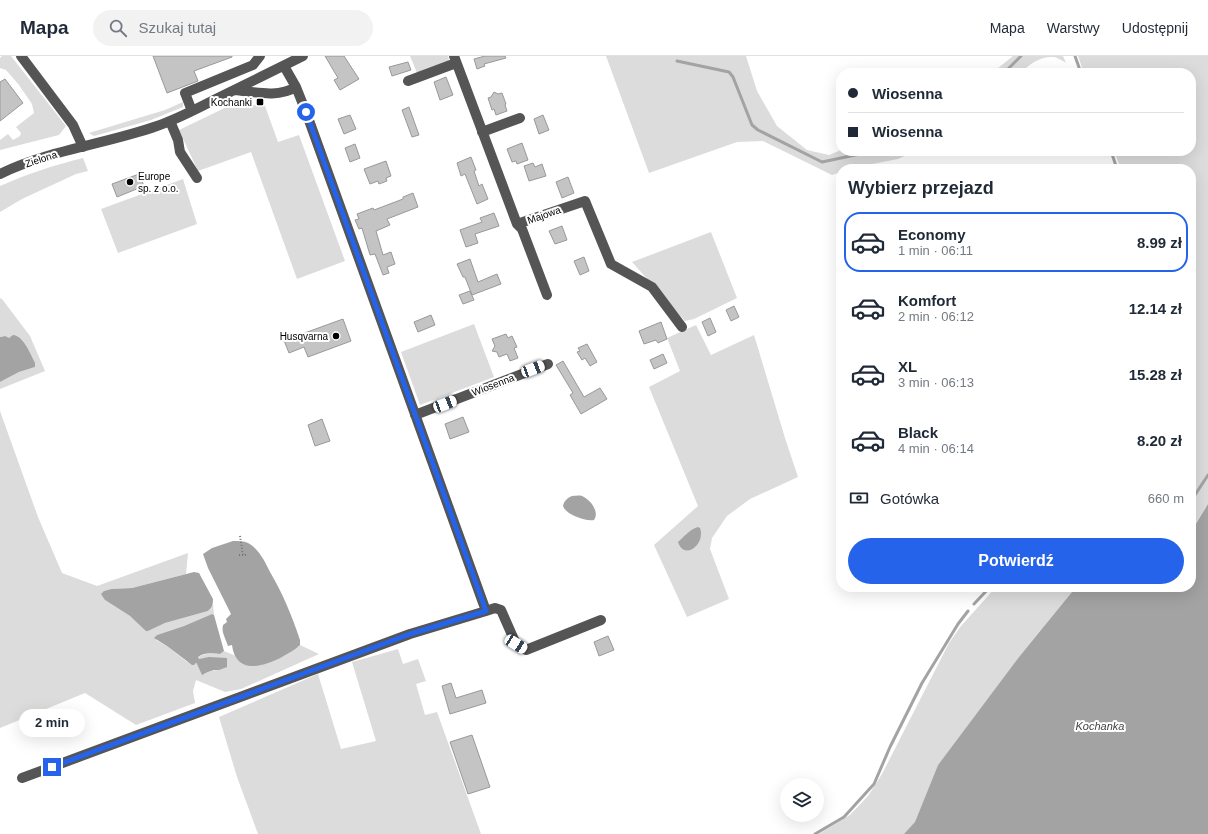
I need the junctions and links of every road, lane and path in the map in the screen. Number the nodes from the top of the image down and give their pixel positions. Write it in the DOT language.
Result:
graph roads {
  1 [pos="21,56"];
  2 [pos="260,56"];
  3 [pos="302,56"];
  4 [pos="455,59"];
  5 [pos="284,66"];
  6 [pos="408,81"];
  7 [pos="296,87"];
  8 [pos="235,90"];
  9 [pos="192,111"];
  10 [pos="520,118"];
  11 [pos="170,121"];
  12 [pos="482,132"];
  13 [pos="83,146"];
  14 [pos="0,174"];
  15 [pos="197,178"];
  16 [pos="517,224"];
  17 [pos="547,296"];
  18 [pos="682,327"];
  19 [pos="548,364"];
  20 [pos="416,415"];
  21 [pos="240,536"];
  22 [pos="239,555"];
  23 [pos="243,555"];
  24 [pos="246,555"];
  25 [pos="486,611"];
  26 [pos="601,620"];
  27 [pos="22,778"];
  1 -- 13 [label="street"];
  2 -- 9 [label="street"];
  3 -- 5 [label="street"];
  4 -- 6 [label="street"];
  4 -- 12 [label="street, Majowa"];
  5 -- 7 [label="street"];
  5 -- 8 [label="street"];
  7 -- 8 [label="street"];
  7 -- 20 [label="street"];
  8 -- 9 [label="street"];
  9 -- 11 [label="street"];
  10 -- 12 [label="street"];
  11 -- 13 [label="street"];
  11 -- 15 [label="street"];
  12 -- 16 [label="street, Majowa"];
  13 -- 14 [label="street, Zielona"];
  16 -- 17 [label="street"];
  16 -- 18 [label="street, Majowa"];
  19 -- 20 [label="street, Wiosenna"];
  20 -- 25 [label="street"];
  21 -- 23 [label="path"];
  22 -- 23 [label="path"];
  23 -- 24 [label="path"];
  25 -- 26 [label="street"];
  25 -- 27 [label="street"];
}
